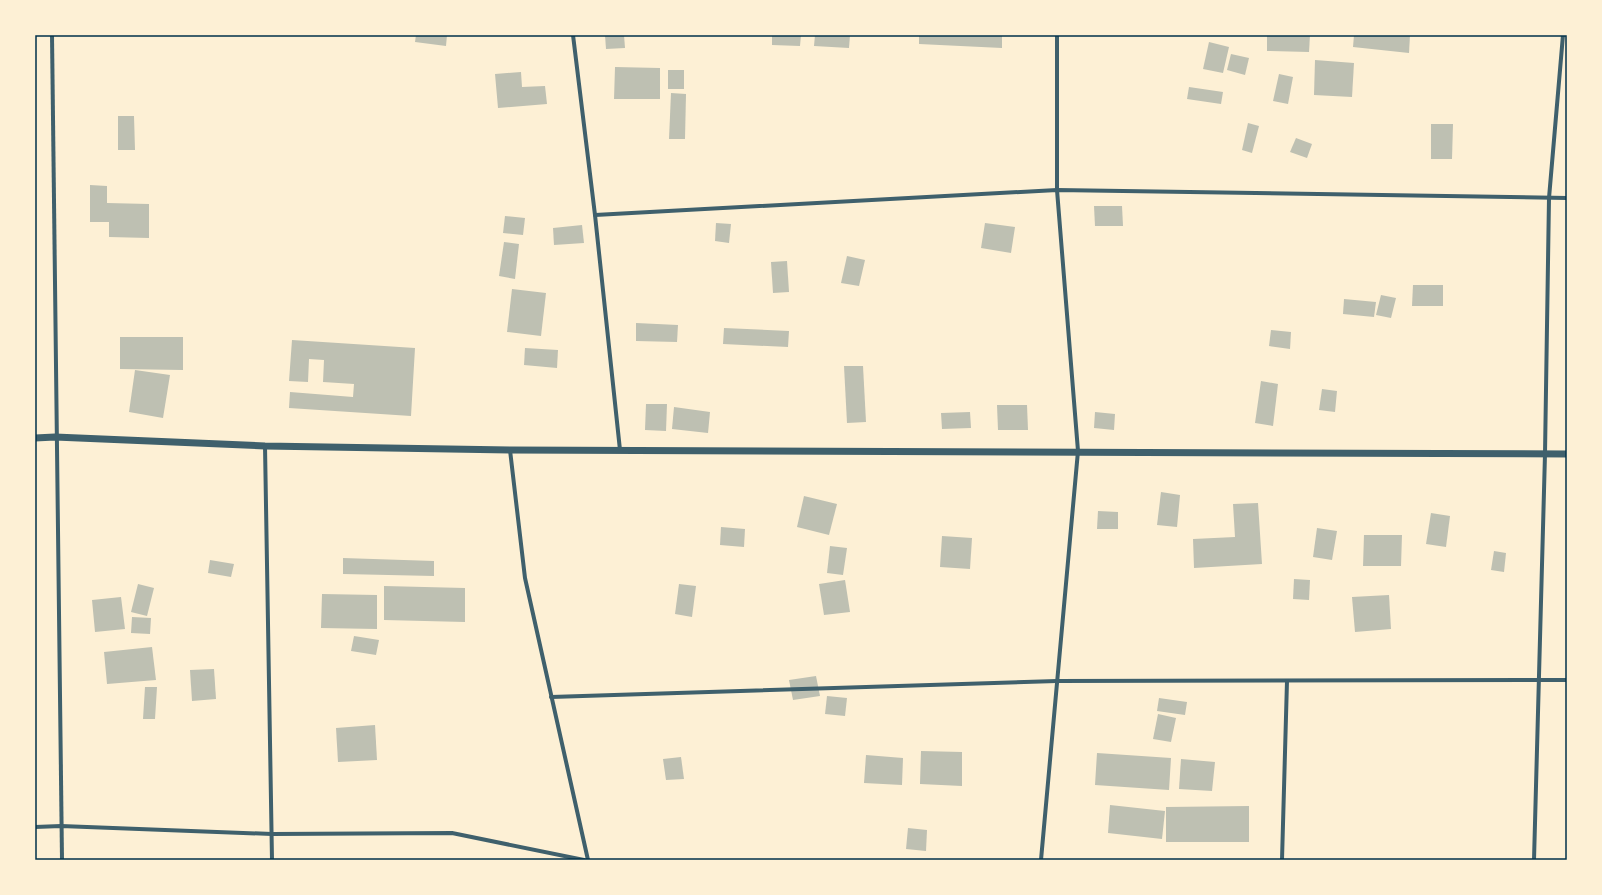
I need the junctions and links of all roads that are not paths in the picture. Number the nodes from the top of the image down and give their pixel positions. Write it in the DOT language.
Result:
graph roads {
  1 [pos="52,35"];
  2 [pos="573,35"];
  3 [pos="1056,35"];
  4 [pos="1563,35"];
  5 [pos="1057,190"];
  6 [pos="1549,198"];
  7 [pos="1567,198"];
  8 [pos="595,215"];
  9 [pos="55,437"];
  10 [pos="35,438"];
  11 [pos="265,446"];
  12 [pos="510,450"];
  13 [pos="620,450"];
  14 [pos="1078,451"];
  15 [pos="1545,454"];
  16 [pos="1567,454"];
  17 [pos="1287,680"];
  18 [pos="1539,680"];
  19 [pos="1567,680"];
  20 [pos="1057,681"];
  21 [pos="551,696"];
  22 [pos="61,826"];
  23 [pos="35,827"];
  24 [pos="272,834"];
  25 [pos="62,860"];
  26 [pos="272,860"];
  27 [pos="584,860"];
  28 [pos="588,860"];
  29 [pos="1041,860"];
  30 [pos="1282,860"];
  31 [pos="1534,860"];
  1 -- 9 [label="street"];
  2 -- 8 [label="street"];
  3 -- 5 [label="street"];
  4 -- 6 [label="street"];
  5 -- 6 [label="street"];
  5 -- 8 [label="street"];
  5 -- 14 [label="street"];
  6 -- 7 [label="street"];
  6 -- 15 [label="street"];
  8 -- 13 [label="street"];
  9 -- 10 [label="street"];
  9 -- 11 [label="street"];
  9 -- 22 [label="street"];
  11 -- 12 [label="street"];
  11 -- 24 [label="street"];
  12 -- 13 [label="street"];
  12 -- 21 [label="street"];
  13 -- 14 [label="street"];
  14 -- 15 [label="street"];
  14 -- 20 [label="street"];
  15 -- 16 [label="street"];
  15 -- 18 [label="street"];
  17 -- 18 [label="street"];
  17 -- 20 [label="street"];
  17 -- 30 [label="street"];
  18 -- 19 [label="street"];
  18 -- 31 [label="street"];
  20 -- 21 [label="street"];
  20 -- 29 [label="street"];
  21 -- 28 [label="street"];
  22 -- 23 [label="street"];
  22 -- 24 [label="street"];
  22 -- 25 [label="street"];
  24 -- 26 [label="street"];
  24 -- 27 [label="street"];
}
